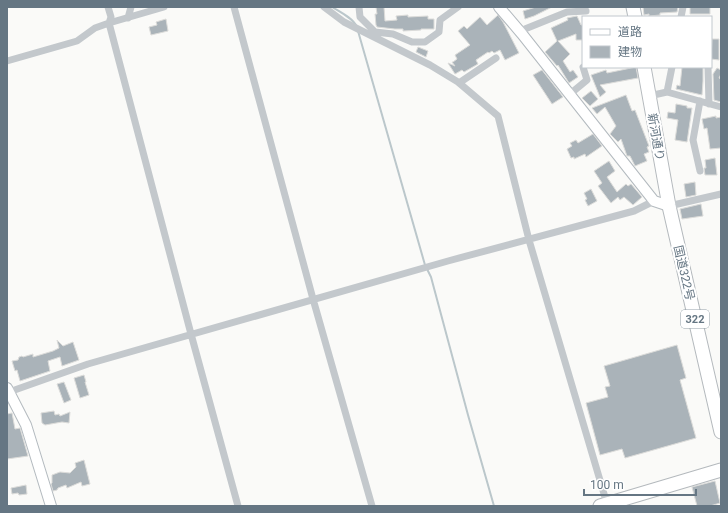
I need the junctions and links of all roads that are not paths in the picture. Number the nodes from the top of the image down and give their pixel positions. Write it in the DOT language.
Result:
graph roads {
  1 [pos="108,7"];
  2 [pos="131,7"];
  3 [pos="164,7"];
  4 [pos="234,7"];
  5 [pos="324,7"];
  6 [pos="359,7"];
  7 [pos="458,7"];
  8 [pos="498,7"];
  9 [pos="586,10"];
  10 [pos="128,18"];
  11 [pos="109,22"];
  12 [pos="520,31"];
  13 [pos="496,58"];
  14 [pos="7,61"];
  15 [pos="584,68"];
  16 [pos="644,68"];
  17 [pos="672,68"];
  18 [pos="708,68"];
  19 [pos="459,83"];
  20 [pos="667,92"];
  21 [pos="570,94"];
  22 [pos="649,96"];
  23 [pos="700,101"];
  24 [pos="709,104"];
  25 [pos="721,107"];
  26 [pos="700,171"];
  27 [pos="721,194"];
  28 [pos="654,201"];
  29 [pos="669,206"];
  30 [pos="529,240"];
  31 [pos="313,299"];
  32 [pos="191,334"];
  33 [pos="8,390"];
  34 [pos="721,432"];
  35 [pos="721,470"];
  36 [pos="604,505"];
  37 [pos="51,506"];
  38 [pos="238,506"];
  39 [pos="372,506"];
  1 -- 11 [label="street"];
  2 -- 10 [label="street"];
  3 -- 10 [label="street"];
  4 -- 31 [label="street"];
  5 -- 19 [label="street"];
  6 -- 7 [label="street"];
  8 -- 12 [label="street"];
  9 -- 12 [label="street"];
  10 -- 11 [label="street"];
  11 -- 14 [label="street"];
  11 -- 32 [label="street"];
  12 -- 21 [label="street"];
  13 -- 19 [label="street"];
  15 -- 21 [label="street"];
  16 -- 22 [label="highway, 新河通り / 322"];
  17 -- 20 [label="street"];
  18 -- 24 [label="street"];
  19 -- 30 [label="street"];
  20 -- 22 [label="street"];
  20 -- 23 [label="street"];
  21 -- 28 [label="street"];
  22 -- 29 [label="highway, 新河通り / 322"];
  23 -- 24 [label="street"];
  23 -- 26 [label="street"];
  24 -- 25 [label="street"];
  27 -- 29 [label="street"];
  28 -- 29 [label="street"];
  28 -- 30 [label="street"];
  29 -- 34 [label="highway, 国道322号 / 322"];
  30 -- 31 [label="street"];
  30 -- 36 [label="street"];
  31 -- 32 [label="street"];
  31 -- 39 [label="street"];
  32 -- 33 [label="street"];
  32 -- 38 [label="street"];
  33 -- 37 [label="street"];
  35 -- 36 [label="highway"];
}
